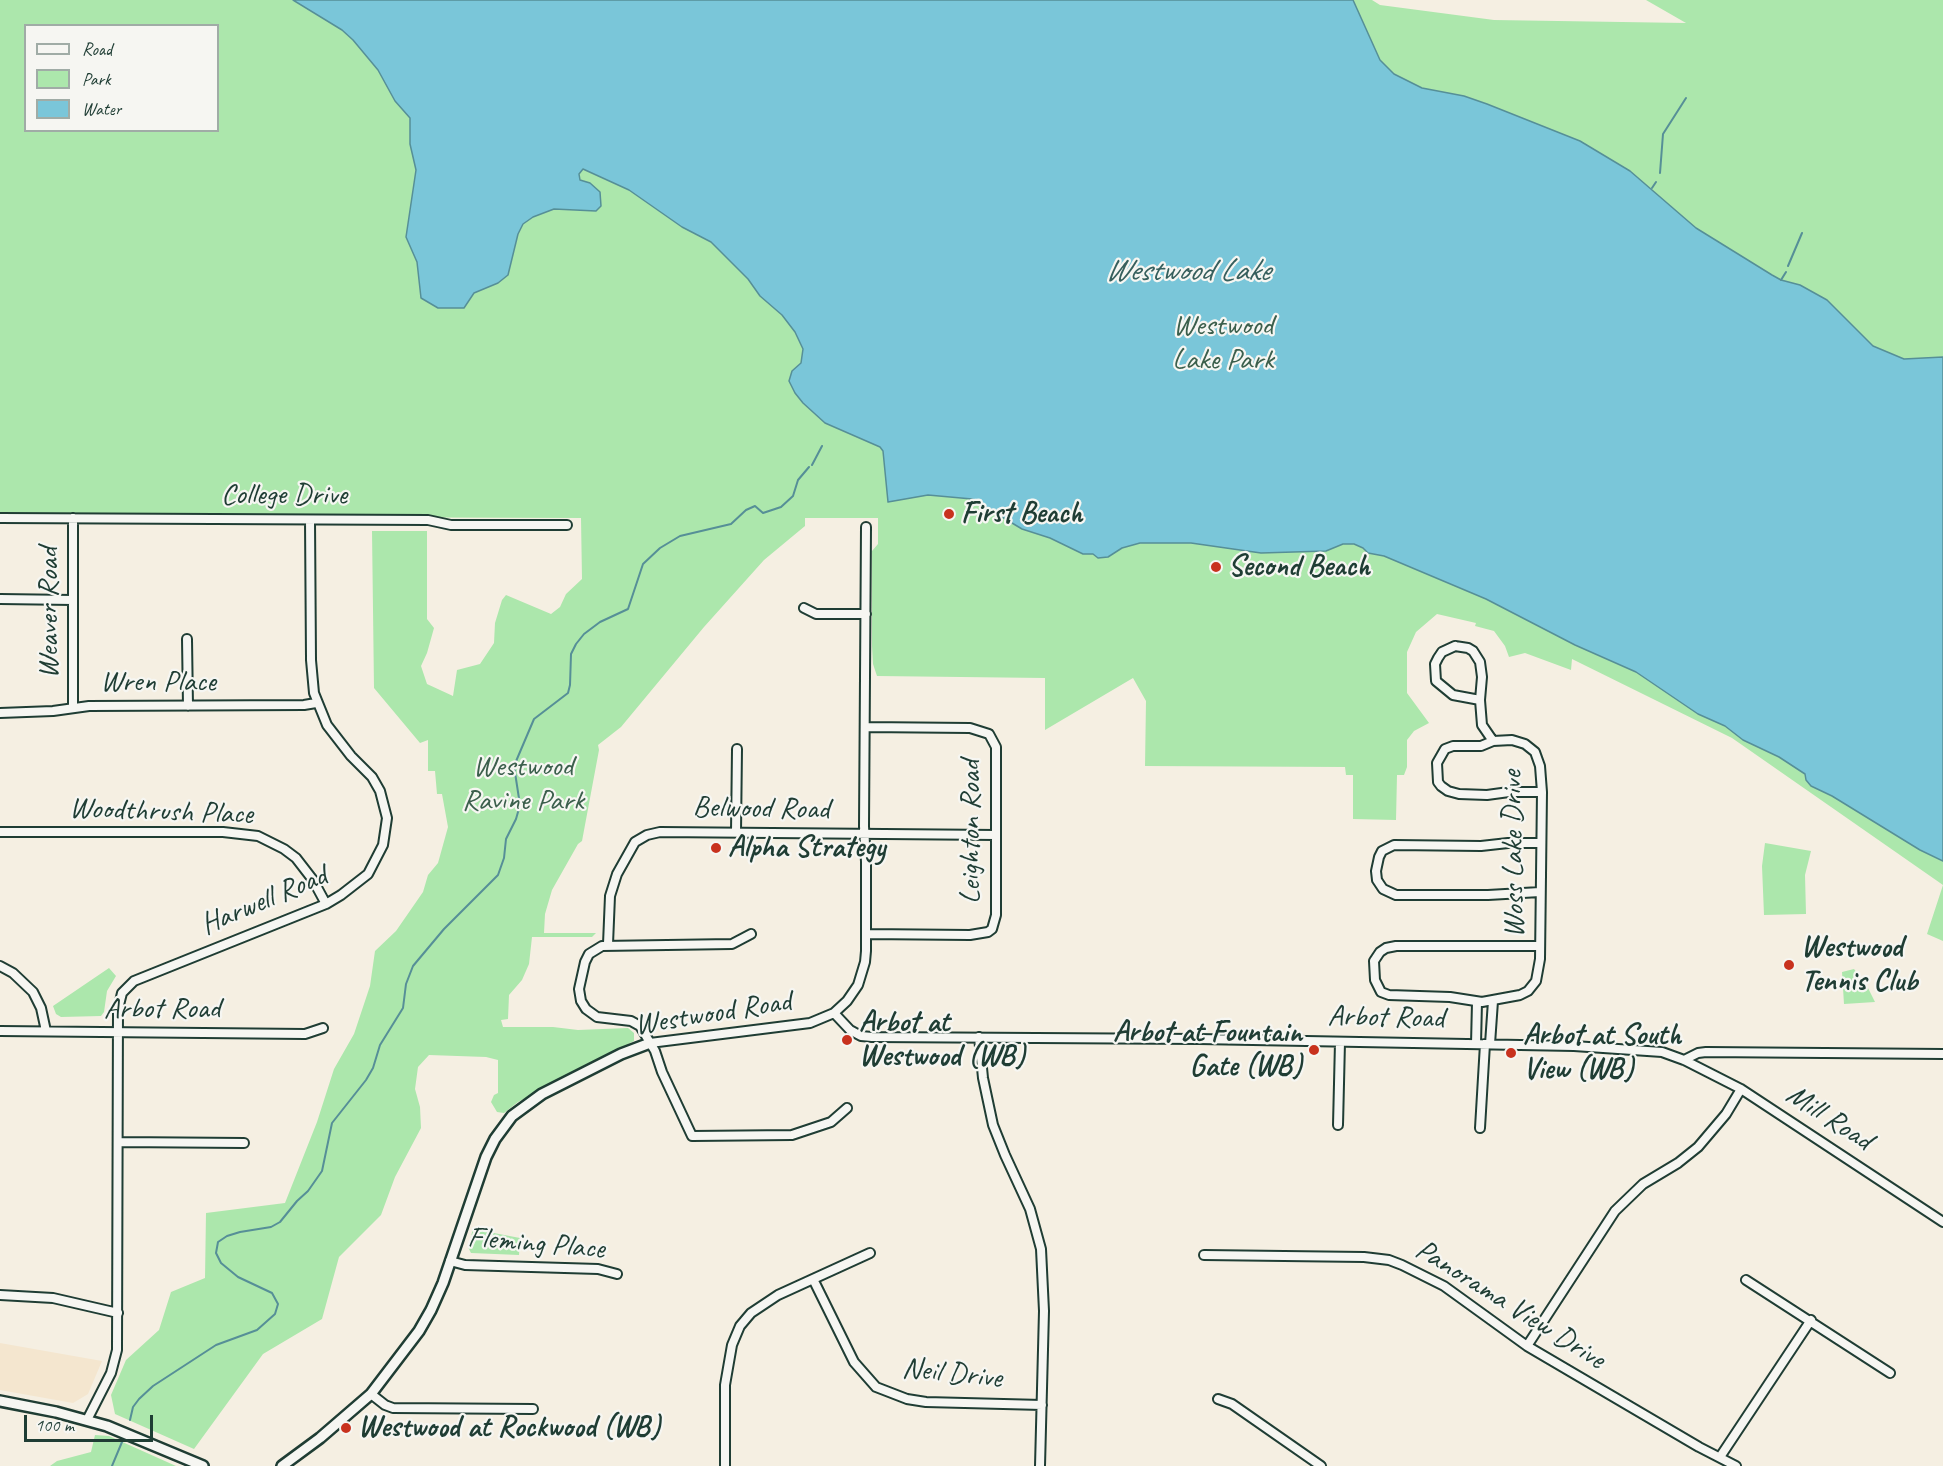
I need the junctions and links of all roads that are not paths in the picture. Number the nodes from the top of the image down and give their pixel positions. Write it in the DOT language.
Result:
graph roads {
  1 [pos="0,519"];
  2 [pos="73,519"];
  3 [pos="310,519"];
  4 [pos="567,525"];
  5 [pos="866,527"];
  6 [pos="0,599"];
  7 [pos="73,600"];
  8 [pos="804,608"];
  9 [pos="866,614"];
  10 [pos="187,639"];
  11 [pos="1480,700"];
  12 [pos="316,703"];
  13 [pos="188,706"];
  14 [pos="74,707"];
  15 [pos="0,713"];
  16 [pos="865,727"];
  17 [pos="1493,741"];
  18 [pos="738,749"];
  19 [pos="1542,792"];
  20 [pos="0,832"];
  21 [pos="736,832"];
  22 [pos="864,833"];
  23 [pos="996,835"];
  24 [pos="1541,843"];
  25 [pos="1540,892"];
  26 [pos="326,904"];
  27 [pos="751,934"];
  28 [pos="866,934"];
  29 [pos="608,944"];
  30 [pos="1540,946"];
  31 [pos="0,966"];
  32 [pos="1493,1001"];
  33 [pos="1477,1002"];
  34 [pos="834,1013"];
  35 [pos="323,1028"];
  36 [pos="0,1031"];
  37 [pos="46,1031"];
  38 [pos="118,1032"];
  39 [pos="979,1037"];
  40 [pos="1340,1042"];
  41 [pos="650,1043"];
  42 [pos="1484,1044"];
  43 [pos="1943,1054"];
  44 [pos="1684,1060"];
  45 [pos="1741,1089"];
  46 [pos="847,1108"];
  47 [pos="1338,1125"];
  48 [pos="1480,1128"];
  49 [pos="118,1143"];
  50 [pos="244,1143"];
  51 [pos="1943,1222"];
  52 [pos="870,1253"];
  53 [pos="1204,1254"];
  54 [pos="450,1261"];
  55 [pos="617,1274"];
  56 [pos="813,1279"];
  57 [pos="1746,1280"];
  58 [pos="0,1295"];
  59 [pos="118,1313"];
  60 [pos="1811,1320"];
  61 [pos="1527,1346"];
  62 [pos="1890,1373"];
  63 [pos="371,1394"];
  64 [pos="1218,1399"];
  65 [pos="0,1401"];
  66 [pos="1042,1405"];
  67 [pos="533,1409"];
  68 [pos="87,1420"];
  69 [pos="1720,1457"];
  70 [pos="192,1463"];
  71 [pos="287,1464"];
  72 [pos="203,1466"];
  73 [pos="725,1466"];
  74 [pos="1040,1466"];
  75 [pos="1321,1466"];
  76 [pos="1736,1466"];
  1 -- 2 [label="street, College Drive"];
  2 -- 3 [label="street, College Drive"];
  2 -- 7 [label="street, Weaver Road"];
  3 -- 4 [label="street, College Drive"];
  3 -- 12 [label="street, Harwell Road"];
  5 -- 9 [label="street, Westwood Road"];
  6 -- 7 [label="street"];
  7 -- 14 [label="street, Weaver Road"];
  8 -- 9 [label="street"];
  9 -- 16 [label="street, Westwood Road"];
  10 -- 13 [label="street"];
  11 -- 11 [label="street"];
  11 -- 17 [label="street, Woss Lake Drive"];
  12 -- 13 [label="street, Wren Place"];
  12 -- 26 [label="street, Harwell Road"];
  13 -- 14 [label="street, Wren Place"];
  14 -- 15 [label="street, Wren Place"];
  16 -- 22 [label="street, Westwood Road"];
  16 -- 23 [label="street, Leighton Road"];
  17 -- 19 [label="street, Woss Lake Drive"];
  17 -- 19 [label="street"];
  18 -- 21 [label="street"];
  19 -- 24 [label="street, Woss Lake Drive"];
  20 -- 26 [label="street, Woodthrush Place"];
  21 -- 22 [label="street, Belwood Road"];
  21 -- 29 [label="street, Belwood Road"];
  22 -- 23 [label="street, Belwood Road"];
  22 -- 28 [label="street, Westwood Road"];
  23 -- 28 [label="street, Leighton Road"];
  24 -- 25 [label="street, Woss Lake Drive"];
  24 -- 25 [label="street"];
  25 -- 30 [label="street, Woss Lake Drive"];
  26 -- 38 [label="street, Harwell Road"];
  27 -- 29 [label="street"];
  28 -- 34 [label="street, Westwood Road"];
  29 -- 41 [label="street"];
  30 -- 32 [label="street, Woss Lake Drive"];
  30 -- 33 [label="street, Woss Lake Drive"];
  31 -- 37 [label="street"];
  32 -- 33 [label="street, Woss Lake Drive"];
  32 -- 42 [label="street"];
  33 -- 42 [label="street"];
  34 -- 39 [label="street, Arbot Road"];
  34 -- 41 [label="street, Westwood Road"];
  35 -- 38 [label="street, Arbot Road"];
  36 -- 37 [label="street, Arbot Road"];
  37 -- 38 [label="street, Arbot Road"];
  38 -- 49 [label="street, Harwell Road"];
  39 -- 40 [label="street, Arbot Road"];
  39 -- 66 [label="street"];
  40 -- 42 [label="street, Arbot Road"];
  40 -- 47 [label="street"];
  41 -- 46 [label="street"];
  41 -- 54 [label="street, Westwood Road"];
  42 -- 44 [label="street, Arbot Road"];
  42 -- 48 [label="street"];
  43 -- 44 [label="street"];
  44 -- 45 [label="street, Mill Road"];
  45 -- 51 [label="street, Mill Road"];
  45 -- 61 [label="street"];
  49 -- 50 [label="street"];
  49 -- 59 [label="street, Harwell Road"];
  52 -- 56 [label="street"];
  53 -- 61 [label="street, Panorama View Drive"];
  54 -- 55 [label="street, Fleming Place"];
  54 -- 63 [label="street, Westwood Road"];
  56 -- 66 [label="street, Neil Drive"];
  56 -- 73 [label="street"];
  57 -- 60 [label="street"];
  58 -- 59 [label="street"];
  59 -- 68 [label="street, Harwell Road"];
  60 -- 62 [label="street"];
  60 -- 69 [label="street"];
  61 -- 69 [label="street, Panorama View Drive"];
  63 -- 67 [label="street"];
  63 -- 71 [label="street, Westwood Road"];
  64 -- 75 [label="street"];
  65 -- 68 [label="street"];
  66 -- 74 [label="street"];
  68 -- 70 [label="street"];
  69 -- 76 [label="street, Panorama View Drive"];
  70 -- 72 [label="street"];
}
